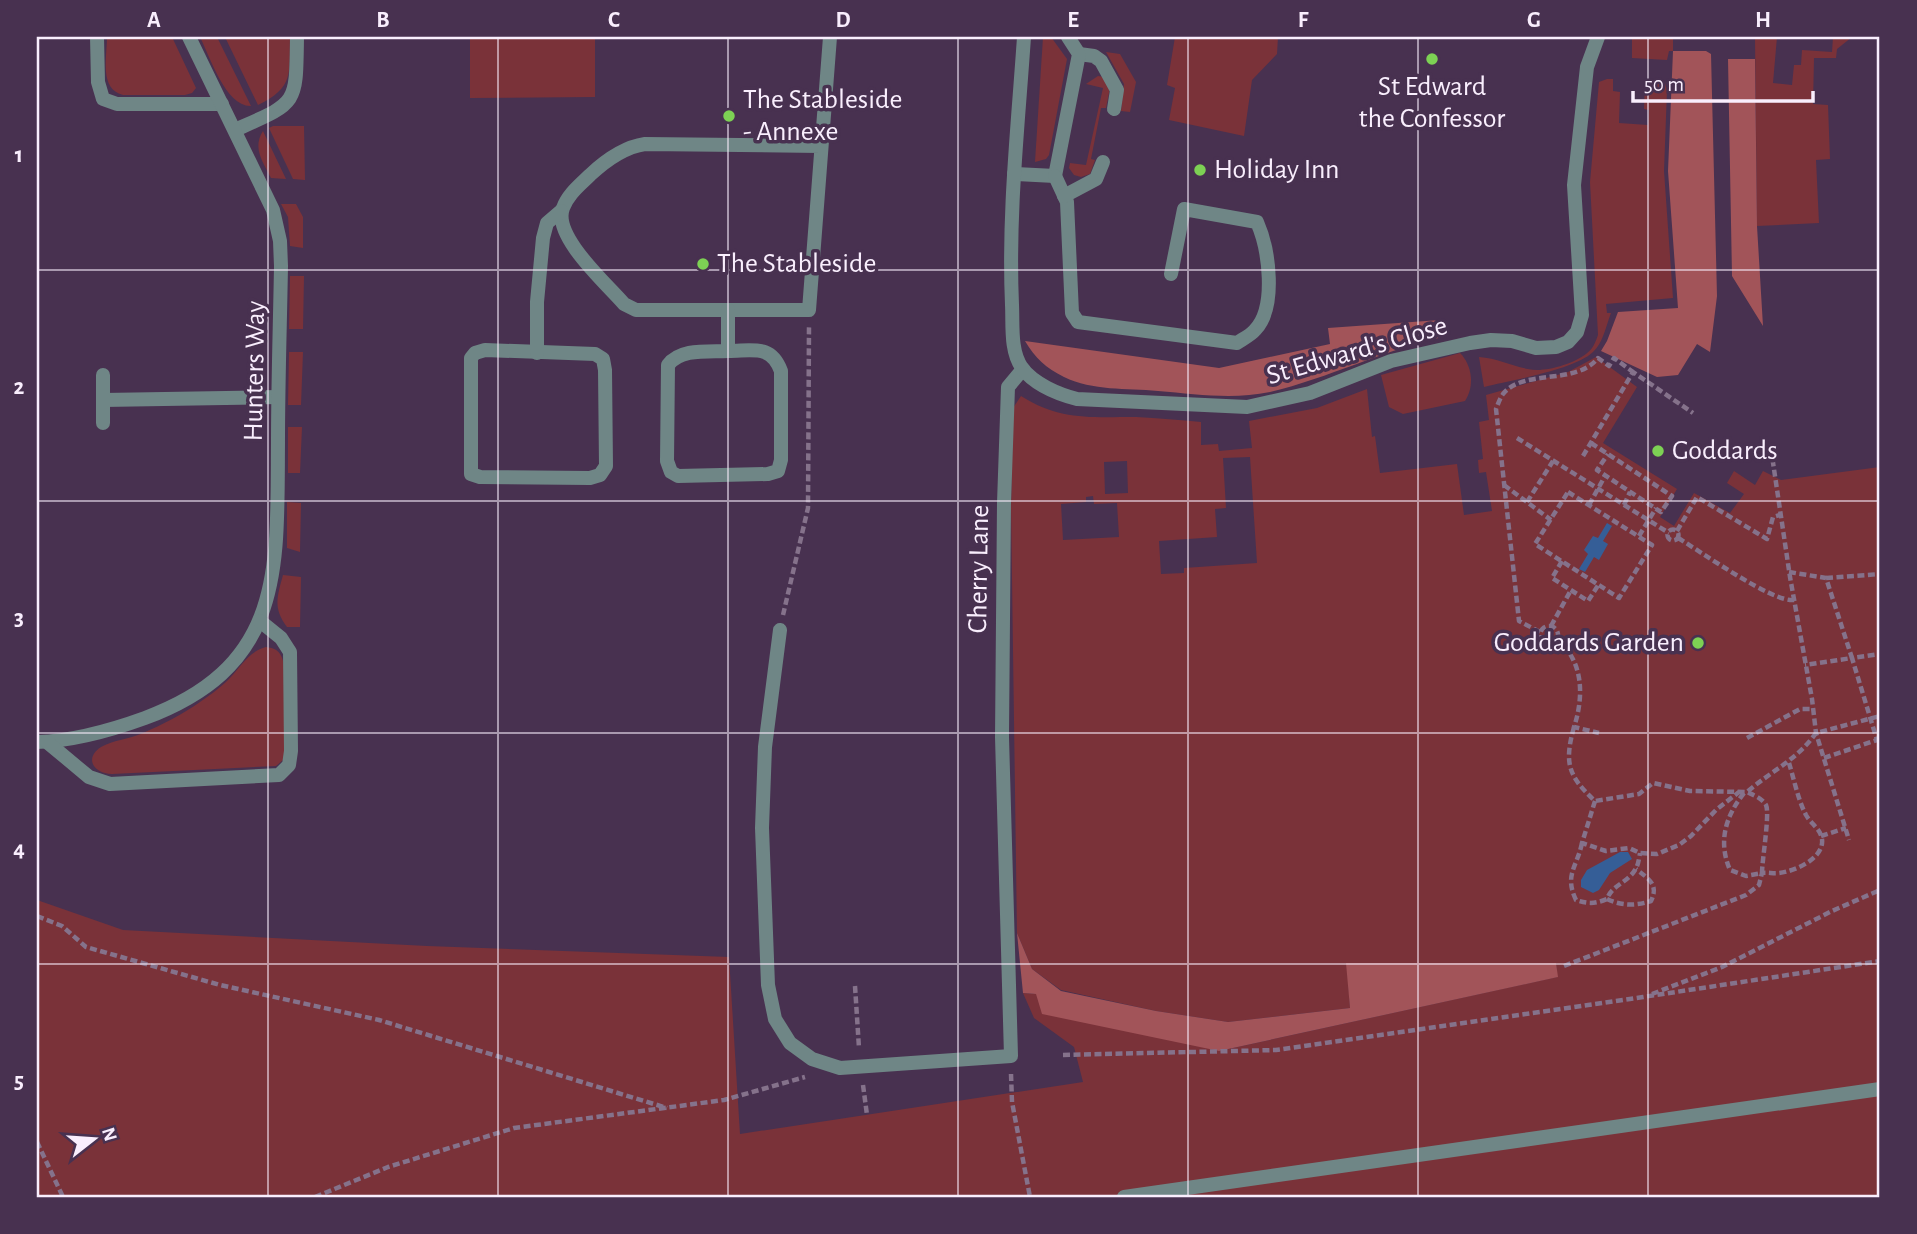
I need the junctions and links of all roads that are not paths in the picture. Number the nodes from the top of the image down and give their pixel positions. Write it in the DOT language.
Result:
graph roads {
  1 [pos="97,37"];
  2 [pos="189,37"];
  3 [pos="297,37"];
  4 [pos="830,37"];
  5 [pos="1024,37"];
  6 [pos="1068,37"];
  7 [pos="1598,37"];
  8 [pos="1079,54"];
  9 [pos="222,104"];
  10 [pos="1114,110"];
  11 [pos="235,130"];
  12 [pos="821,146"];
  13 [pos="1103,162"];
  14 [pos="1014,174"];
  15 [pos="1055,176"];
  16 [pos="1064,196"];
  17 [pos="561,211"];
  18 [pos="1171,274"];
  19 [pos="728,310"];
  20 [pos="728,351"];
  21 [pos="537,353"];
  22 [pos="1023,369"];
  23 [pos="103,375"];
  24 [pos="278,397"];
  25 [pos="103,400"];
  26 [pos="103,423"];
  27 [pos="260,621"];
  28 [pos="780,630"];
  29 [pos="42,742"];
  30 [pos="1880,1089"];
  31 [pos="1124,1197"];
  1 -- 9 [label="street"];
  2 -- 9 [label="street, Hunters Way"];
  3 -- 11 [label="street"];
  4 -- 12 [label="street"];
  5 -- 14 [label="street"];
  6 -- 8 [label="street"];
  7 -- 22 [label="street, St Edward's Close"];
  8 -- 10 [label="street"];
  8 -- 15 [label="street"];
  9 -- 11 [label="street, Hunters Way"];
  11 -- 24 [label="street, Hunters Way"];
  12 -- 17 [label="street"];
  12 -- 19 [label="street"];
  13 -- 16 [label="street"];
  14 -- 15 [label="street"];
  14 -- 22 [label="street"];
  15 -- 16 [label="street"];
  16 -- 18 [label="street"];
  17 -- 19 [label="street"];
  17 -- 21 [label="street"];
  19 -- 20 [label="street"];
  20 -- 20 [label="street"];
  21 -- 21 [label="street"];
  22 -- 28 [label="street, Cherry Lane"];
  23 -- 25 [label="street"];
  24 -- 25 [label="street"];
  24 -- 27 [label="street, Hunters Way"];
  25 -- 26 [label="street"];
  27 -- 29 [label="street, Hunters Way"];
  27 -- 29 [label="street, Hunters Way"];
  30 -- 31 [label="street"];
}
